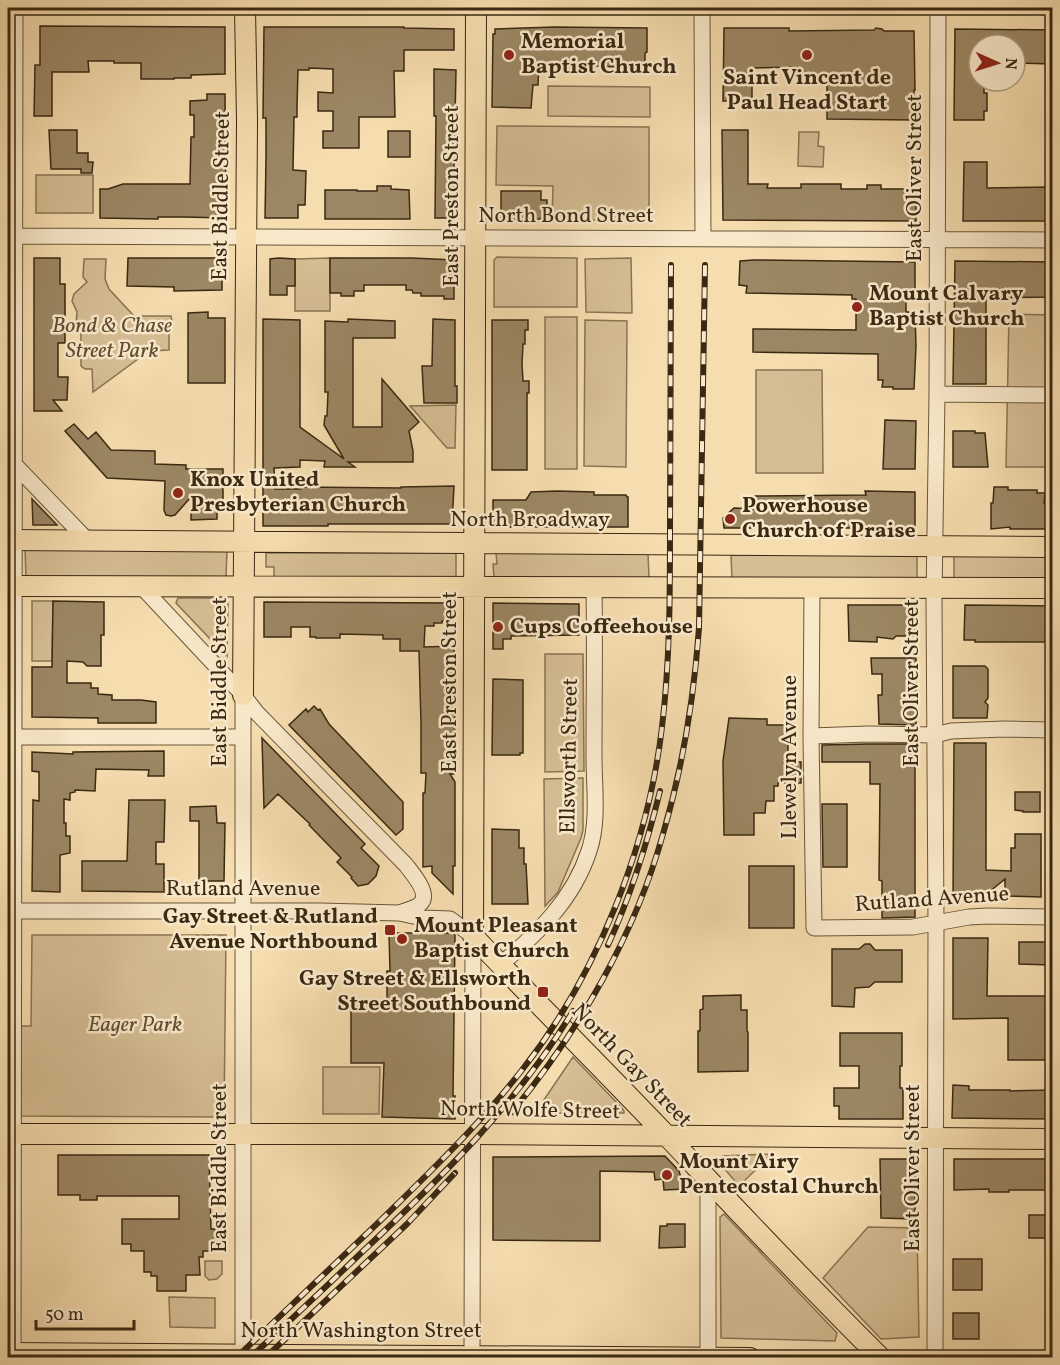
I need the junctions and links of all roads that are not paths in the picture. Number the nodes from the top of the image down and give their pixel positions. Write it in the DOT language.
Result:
graph roads {
  1 [pos="15,8"];
  2 [pos="245,8"];
  3 [pos="476,8"];
  4 [pos="702,8"];
  5 [pos="938,8"];
  6 [pos="11,236"];
  7 [pos="245,238"];
  8 [pos="476,238"];
  9 [pos="703,239"];
  10 [pos="937,240"];
  11 [pos="1053,240"];
  12 [pos="937,394"];
  13 [pos="1053,395"];
  14 [pos="15,465"];
  15 [pos="11,540"];
  16 [pos="88,541"];
  17 [pos="245,542"];
  18 [pos="475,543"];
  19 [pos="935,547"];
  20 [pos="1053,547"];
  21 [pos="11,586"];
  22 [pos="141,586"];
  23 [pos="245,586"];
  24 [pos="812,586"];
  25 [pos="474,587"];
  26 [pos="594,587"];
  27 [pos="934,587"];
  28 [pos="1053,588"];
  29 [pos="243,695"];
  30 [pos="1053,730"];
  31 [pos="935,735"];
  32 [pos="811,736"];
  33 [pos="11,737"];
  34 [pos="243,737"];
  35 [pos="11,911"];
  36 [pos="244,911"];
  37 [pos="399,913"];
  38 [pos="1053,916"];
  39 [pos="936,923"];
  40 [pos="814,928"];
  41 [pos="473,936"];
  42 [pos="500,965"];
  43 [pos="10,1134"];
  44 [pos="473,1134"];
  45 [pos="244,1135"];
  46 [pos="667,1136"];
  47 [pos="936,1137"];
  48 [pos="1053,1139"];
  49 [pos="708,1180"];
  50 [pos="11,1354"];
  51 [pos="243,1356"];
  52 [pos="472,1357"];
  53 [pos="589,1357"];
  54 [pos="708,1357"];
  55 [pos="750,1358"];
  56 [pos="881,1358"];
  57 [pos="935,1358"];
  1 -- 6 [label="street"];
  2 -- 7 [label="main road, East Biddle Street"];
  3 -- 8 [label="main road, East Preston Street"];
  4 -- 9 [label="street"];
  5 -- 10 [label="street, East Oliver Street"];
  6 -- 7 [label="street, North Bond Street"];
  6 -- 14 [label="street"];
  7 -- 8 [label="street, North Bond Street"];
  7 -- 17 [label="main road, East Biddle Street"];
  8 -- 9 [label="street, North Bond Street"];
  8 -- 18 [label="main road, East Preston Street"];
  9 -- 10 [label="street, North Bond Street"];
  10 -- 11 [label="street, North Bond Street"];
  10 -- 12 [label="street, East Oliver Street"];
  12 -- 13 [label="street"];
  12 -- 19 [label="street, East Oliver Street"];
  14 -- 15 [label="street"];
  14 -- 16 [label="street"];
  15 -- 16 [label="main road, North Broadway"];
  15 -- 21 [label="street"];
  16 -- 17 [label="main road, North Broadway"];
  17 -- 18 [label="main road, North Broadway"];
  17 -- 23 [label="main road, East Biddle Street"];
  18 -- 19 [label="main road, North Broadway"];
  18 -- 25 [label="main road, East Preston Street"];
  19 -- 20 [label="main road, North Broadway"];
  19 -- 27 [label="street, East Oliver Street"];
  21 -- 22 [label="main road"];
  21 -- 33 [label="street"];
  22 -- 23 [label="main road"];
  22 -- 29 [label="street"];
  23 -- 25 [label="main road"];
  23 -- 29 [label="main road, East Biddle Street"];
  24 -- 26 [label="main road"];
  24 -- 27 [label="main road"];
  24 -- 32 [label="street, Llewelyn Avenue"];
  25 -- 26 [label="main road"];
  25 -- 41 [label="main road, East Preston Street"];
  26 -- 42 [label="street, Ellsworth Street"];
  27 -- 28 [label="main road"];
  27 -- 31 [label="street, East Oliver Street"];
  29 -- 34 [label="street, East Biddle Street"];
  29 -- 37 [label="street"];
  30 -- 31 [label="street"];
  31 -- 32 [label="street"];
  31 -- 39 [label="street, East Oliver Street"];
  32 -- 40 [label="street, Llewelyn Avenue"];
  33 -- 34 [label="street"];
  33 -- 35 [label="street"];
  34 -- 36 [label="street, East Biddle Street"];
  35 -- 36 [label="street, Rutland Avenue"];
  35 -- 43 [label="street"];
  36 -- 37 [label="street, Rutland Avenue"];
  36 -- 45 [label="street, East Biddle Street"];
  37 -- 41 [label="street, Rutland Avenue"];
  38 -- 39 [label="street, Rutland Avenue"];
  39 -- 40 [label="street, Rutland Avenue"];
  39 -- 47 [label="street, East Oliver Street"];
  41 -- 42 [label="main road, North Gay Street"];
  41 -- 44 [label="street, East Preston Street"];
  42 -- 46 [label="main road, North Gay Street"];
  43 -- 45 [label="main road, North Wolfe Street"];
  43 -- 50 [label="street"];
  44 -- 45 [label="main road, North Wolfe Street"];
  44 -- 46 [label="main road, North Wolfe Street"];
  44 -- 52 [label="street, East Preston Street"];
  45 -- 51 [label="street, East Biddle Street"];
  46 -- 47 [label="main road, North Wolfe Street"];
  46 -- 49 [label="main road, North Gay Street"];
  47 -- 48 [label="main road, North Wolfe Street"];
  47 -- 57 [label="street, East Oliver Street"];
  49 -- 54 [label="street"];
  49 -- 56 [label="main road, North Gay Street"];
  50 -- 51 [label="main road, North Washington Street"];
  51 -- 52 [label="main road, North Washington Street"];
  52 -- 53 [label="main road, North Washington Street"];
  53 -- 54 [label="main road, North Washington Street"];
  54 -- 55 [label="main road, North Washington Street"];
}
